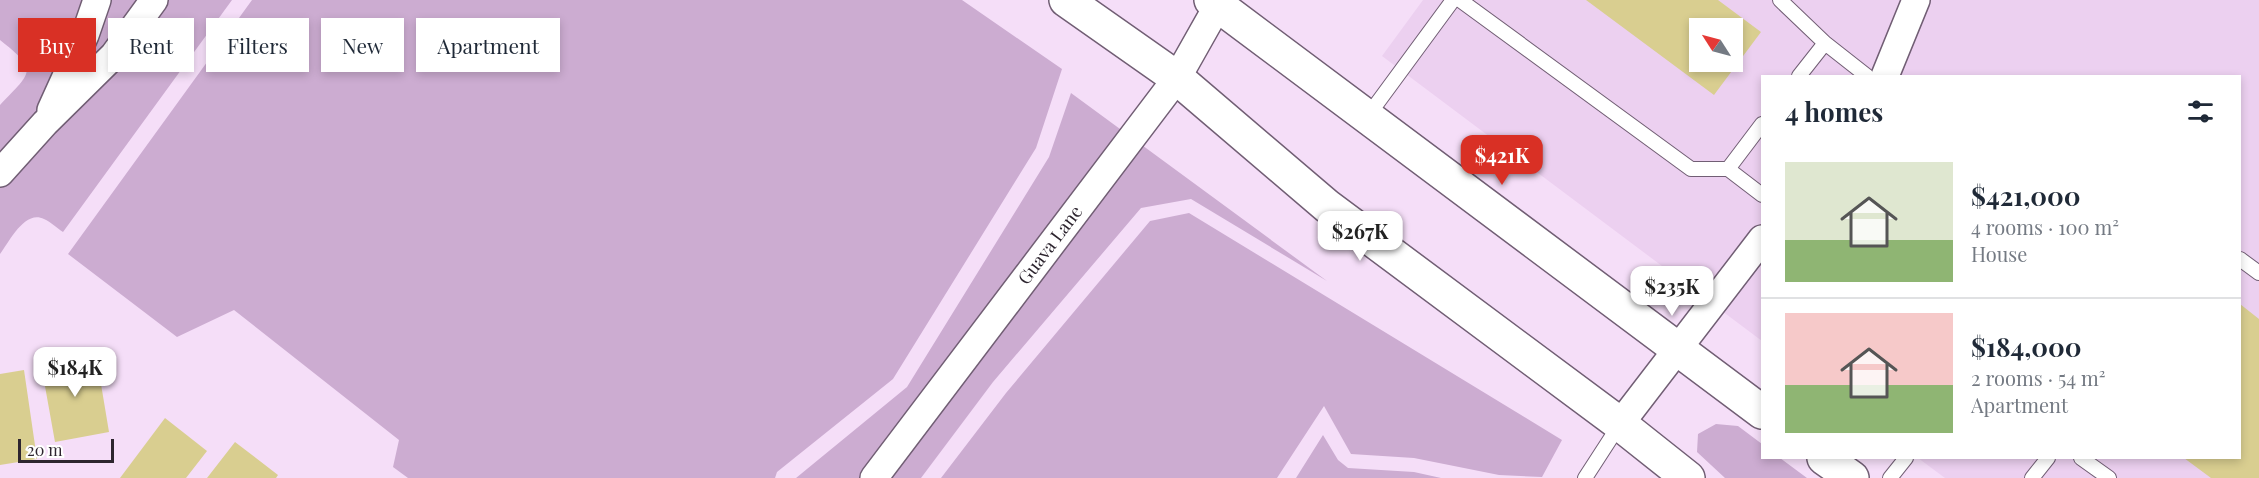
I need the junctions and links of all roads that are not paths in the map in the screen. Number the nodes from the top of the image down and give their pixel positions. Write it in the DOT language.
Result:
graph roads {
  1 [pos="97,0"];
  2 [pos="154,0"];
  3 [pos="1066,0"];
  4 [pos="1453,0"];
  5 [pos="1460,0"];
  6 [pos="1780,0"];
  7 [pos="1916,0"];
  8 [pos="1216,2"];
  9 [pos="1825,44"];
  10 [pos="1800,75"];
  11 [pos="1866,75"];
  12 [pos="1885,75"];
  13 [pos="1177,78"];
  14 [pos="1367,117"];
  15 [pos="45,123"];
  16 [pos="1761,125"];
  17 [pos="1728,169"];
  18 [pos="0,173"];
  19 [pos="1761,194"];
  20 [pos="1761,240"];
  21 [pos="2241,260"];
  22 [pos="2259,273"];
  23 [pos="1677,348"];
  24 [pos="1761,411"];
  25 [pos="1620,424"];
  26 [pos="1825,459"];
  27 [pos="1905,459"];
  28 [pos="2047,459"];
  29 [pos="2082,459"];
  30 [pos="874,478"];
  31 [pos="1585,478"];
  32 [pos="1689,478"];
  33 [pos="1852,478"];
  34 [pos="1890,478"];
  35 [pos="2032,478"];
  36 [pos="2109,478"];
  1 -- 15 [label="street"];
  2 -- 15 [label="street"];
  3 -- 13 [label="main road"];
  4 -- 14 [label="lane"];
  5 -- 17 [label="lane"];
  6 -- 9 [label="lane"];
  7 -- 12 [label="street"];
  8 -- 13 [label="street, Guava Lane"];
  8 -- 14 [label="main road"];
  9 -- 10 [label="lane"];
  9 -- 11 [label="lane"];
  13 -- 25 [label="main road"];
  13 -- 30 [label="street, Guava Lane"];
  14 -- 23 [label="main road"];
  15 -- 18 [label="street"];
  16 -- 17 [label="lane"];
  17 -- 19 [label="lane"];
  20 -- 23 [label="street"];
  21 -- 22 [label="lane"];
  23 -- 24 [label="main road"];
  23 -- 25 [label="street"];
  25 -- 31 [label="lane"];
  25 -- 32 [label="main road"];
  26 -- 33 [label="main road"];
  27 -- 34 [label="lane"];
  28 -- 35 [label="lane"];
  29 -- 36 [label="lane"];
}
